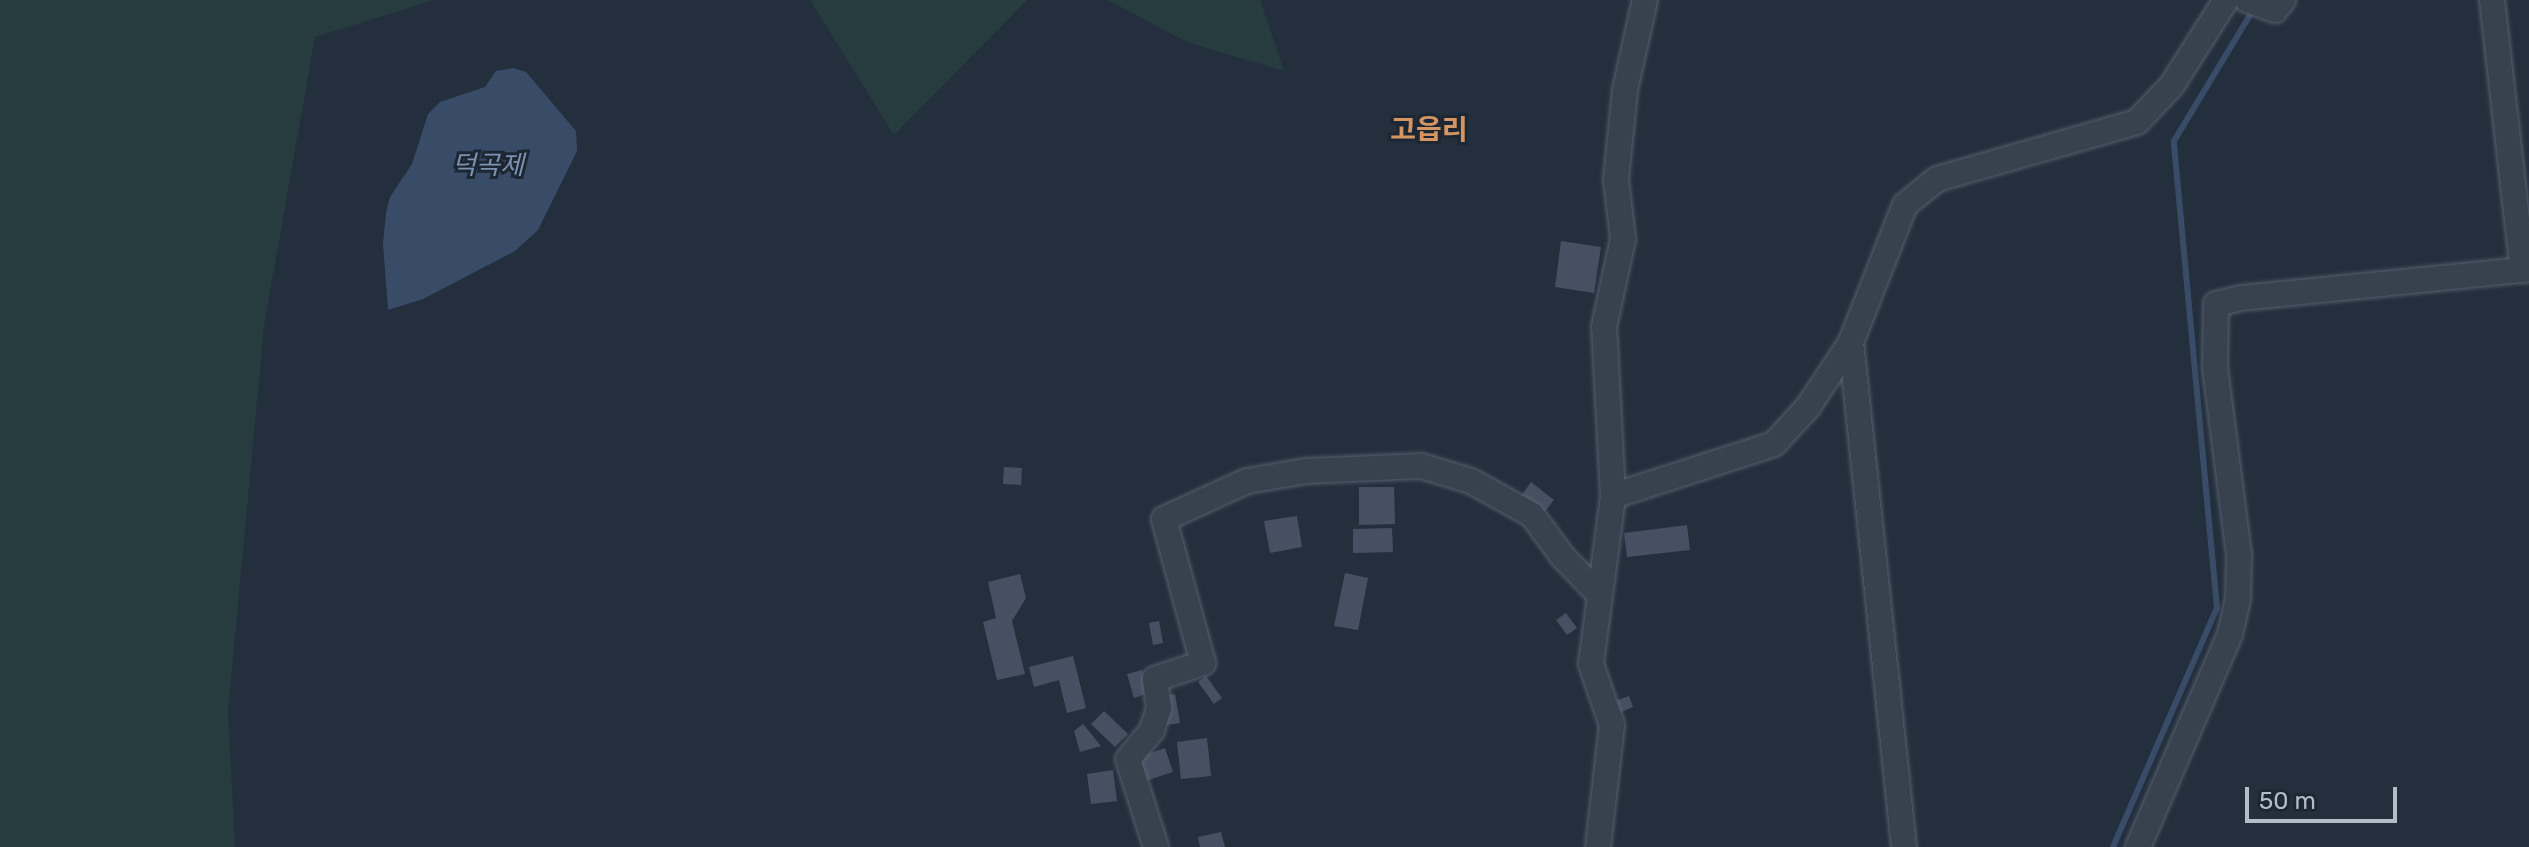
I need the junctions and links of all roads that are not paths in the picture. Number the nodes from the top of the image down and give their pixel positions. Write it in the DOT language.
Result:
graph roads {
  1 [pos="1645,0"];
  2 [pos="2226,0"];
  3 [pos="2247,0"];
  4 [pos="2492,0"];
  5 [pos="2279,5"];
  6 [pos="2526,269"];
  7 [pos="1851,342"];
  8 [pos="1613,496"];
  9 [pos="1598,593"];
  10 [pos="1156,847"];
  11 [pos="1598,847"];
  12 [pos="1904,847"];
  13 [pos="2138,847"];
  1 -- 8 [label="street"];
  2 -- 7 [label="street"];
  3 -- 5 [label="street"];
  4 -- 6 [label="street"];
  6 -- 13 [label="street"];
  7 -- 8 [label="street"];
  7 -- 12 [label="street"];
  8 -- 9 [label="street"];
  9 -- 10 [label="street"];
  9 -- 11 [label="street"];
}
